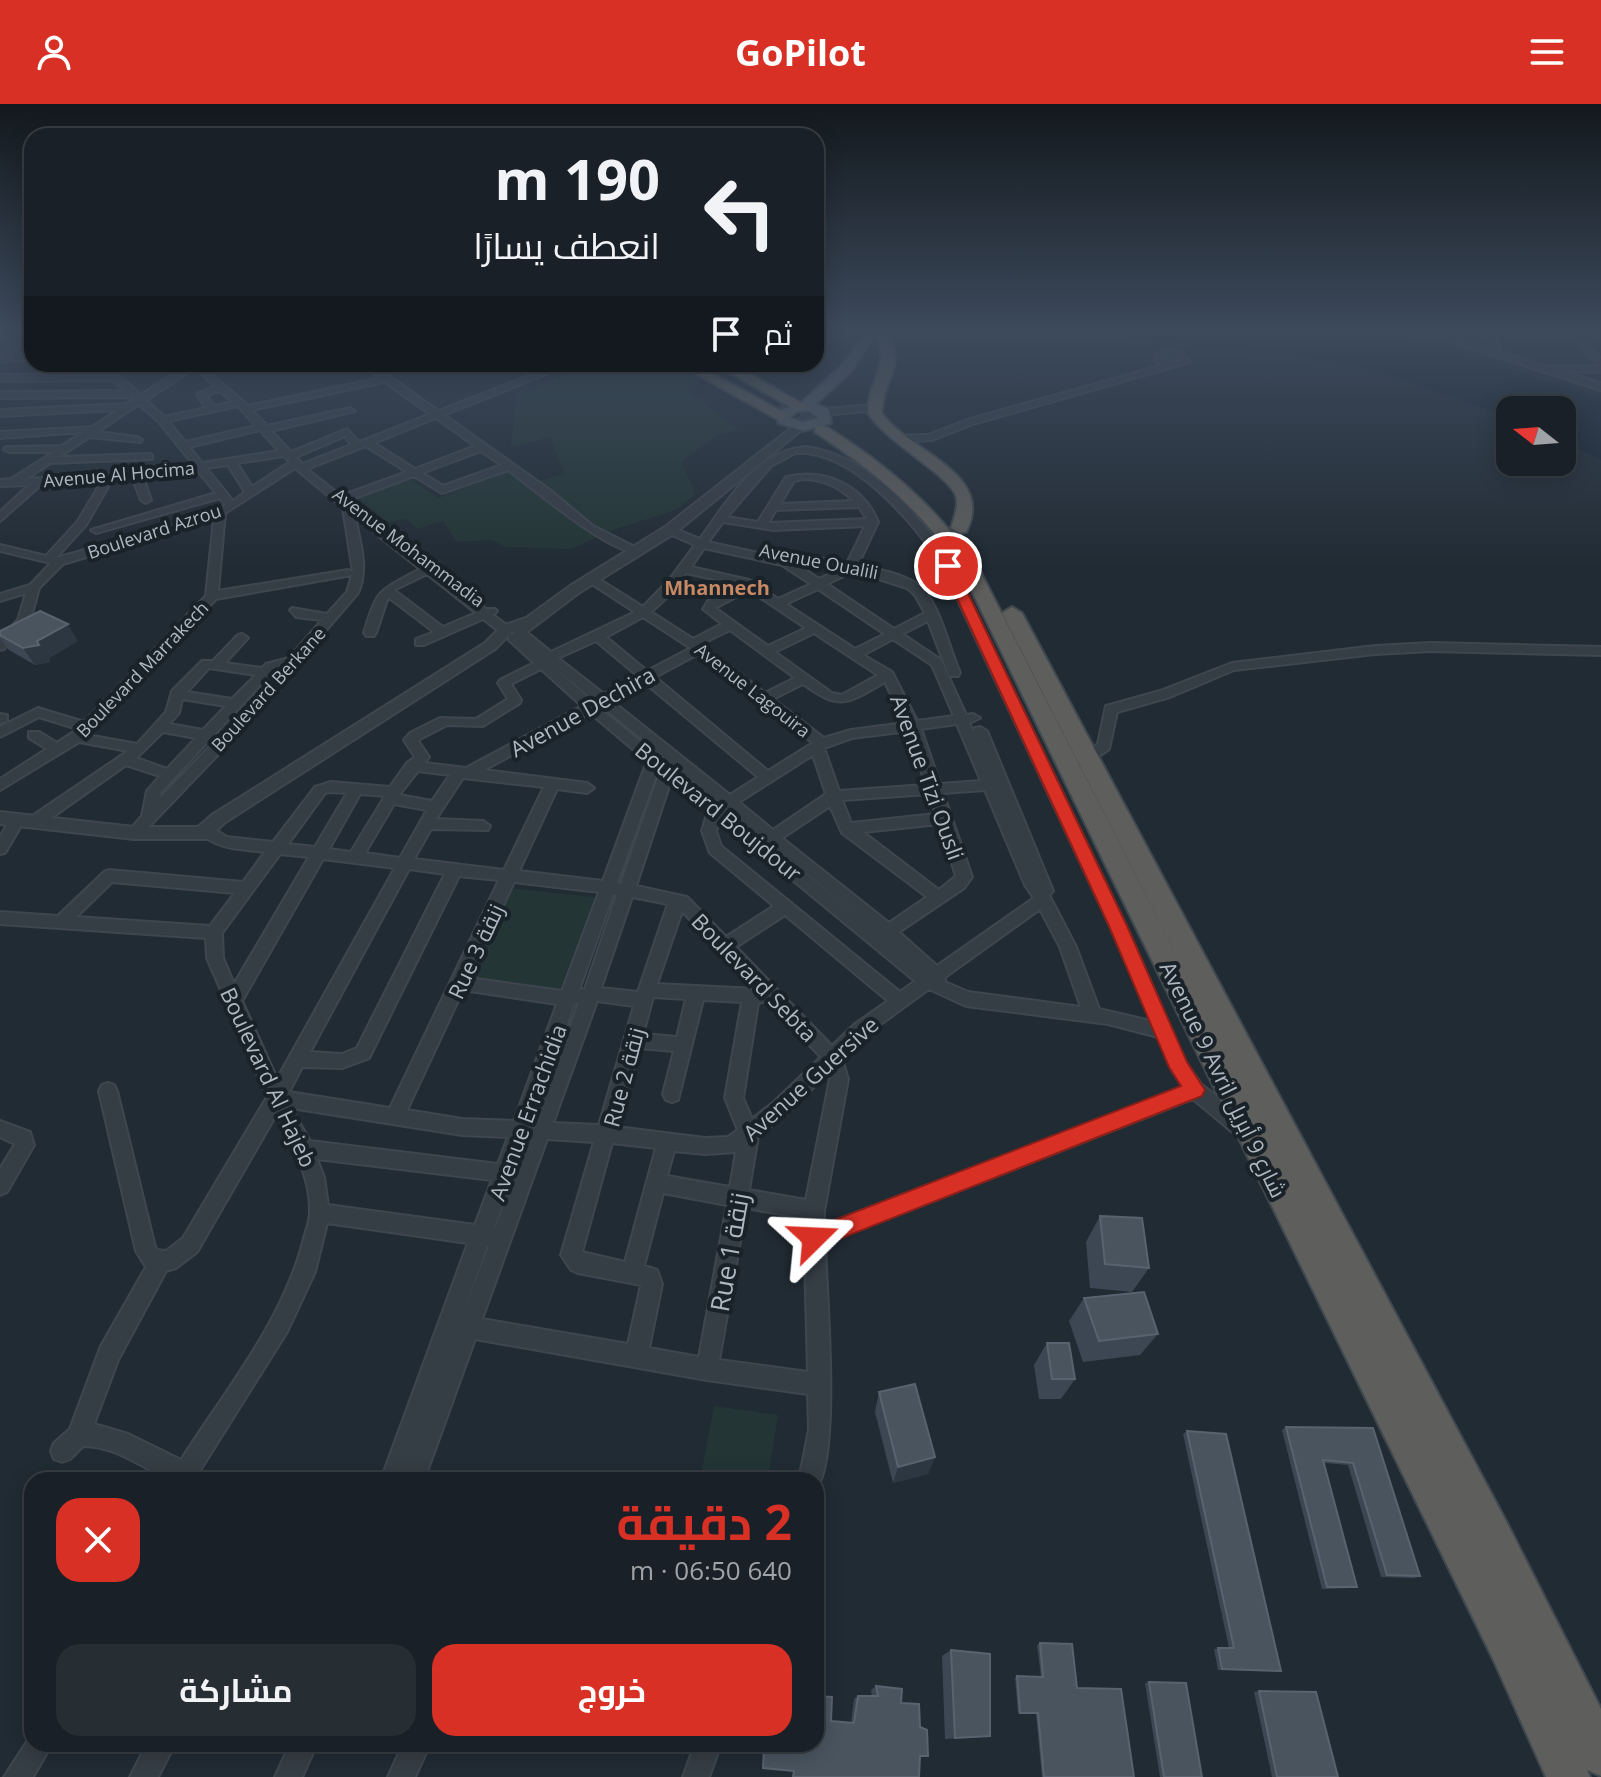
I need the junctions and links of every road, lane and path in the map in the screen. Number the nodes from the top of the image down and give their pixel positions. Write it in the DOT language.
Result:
graph roads {
  1 [pos="24,411"];
  2 [pos="124,411"];
  3 [pos="152,411"];
  4 [pos="202,411"];
  5 [pos="248,411"];
  6 [pos="310,411"];
  7 [pos="350,411"];
  8 [pos="431,411"];
  9 [pos="446,411"];
  10 [pos="794,411"];
  11 [pos="795,411"];
  12 [pos="796,411"];
  13 [pos="797,411"];
  14 [pos="809,411"];
  15 [pos="810,411"];
  16 [pos="847,411"];
  17 [pos="875,411"];
  18 [pos="1007,411"];
  19 [pos="0,412"];
  20 [pos="436,415"];
  21 [pos="805,416"];
  22 [pos="162,420"];
  23 [pos="262,426"];
  24 [pos="0,431"];
  25 [pos="91,432"];
  26 [pos="929,438"];
  27 [pos="898,439"];
  28 [pos="137,440"];
  29 [pos="184,445"];
  30 [pos="363,445"];
  31 [pos="480,448"];
  32 [pos="9,449"];
  33 [pos="62,449"];
  34 [pos="915,452"];
  35 [pos="149,457"];
  36 [pos="47,460"];
  37 [pos="897,460"];
  38 [pos="231,462"];
  39 [pos="295,462"];
  40 [pos="199,467"];
  41 [pos="506,467"];
  42 [pos="412,473"];
  43 [pos="137,476"];
  44 [pos="108,479"];
  45 [pos="38,482"];
  46 [pos="0,483"];
  47 [pos="13,483"];
  48 [pos="874,484"];
  49 [pos="847,491"];
  50 [pos="251,493"];
  51 [pos="221,495"];
  52 [pos="146,500"];
  53 [pos="347,502"];
  54 [pos="0,503"];
  55 [pos="15,504"];
  56 [pos="860,504"];
  57 [pos="771,507"];
  58 [pos="226,509"];
  59 [pos="947,516"];
  60 [pos="0,518"];
  61 [pos="721,519"];
  62 [pos="370,522"];
  63 [pos="873,522"];
  64 [pos="761,526"];
  65 [pos="350,528"];
  66 [pos="96,530"];
  67 [pos="669,530"];
  68 [pos="699,541"];
  69 [pos="0,548"];
  70 [pos="638,551"];
  71 [pos="54,560"];
  72 [pos="791,560"];
  73 [pos="432,566"];
  74 [pos="683,569"];
  75 [pos="850,569"];
  76 [pos="348,573"];
  77 [pos="593,580"];
  78 [pos="750,585"];
  79 [pos="817,585"];
  80 [pos="34,587"];
  81 [pos="387,590"];
  82 [pos="0,595"];
  83 [pos="212,596"];
  84 [pos="777,604"];
  85 [pos="296,610"];
  86 [pos="488,612"];
  87 [pos="643,612"];
  88 [pos="930,615"];
  89 [pos="331,618"];
  90 [pos="730,625"];
  91 [pos="814,629"];
  92 [pos="515,631"];
  93 [pos="442,632"];
  94 [pos="370,633"];
  95 [pos="893,634"];
  96 [pos="596,635"];
  97 [pos="242,638"];
  98 [pos="420,642"];
  99 [pos="0,646"];
  100 [pos="696,646"];
  101 [pos="767,651"];
  102 [pos="1601,651"];
  103 [pos="854,655"];
  104 [pos="939,658"];
  105 [pos="294,660"];
  106 [pos="545,661"];
  107 [pos="216,665"];
  108 [pos="265,672"];
  109 [pos="646,674"];
  110 [pos="888,675"];
  111 [pos="803,679"];
  112 [pos="177,694"];
  113 [pos="764,699"];
  114 [pos="235,704"];
  115 [pos="597,704"];
  116 [pos="969,719"];
  117 [pos="913,726"];
  118 [pos="160,727"];
  119 [pos="82,732"];
  120 [pos="0,733"];
  121 [pos="34,735"];
  122 [pos="207,735"];
  123 [pos="820,745"];
  124 [pos="140,749"];
  125 [pos="58,750"];
  126 [pos="664,758"];
  127 [pos="1087,758"];
  128 [pos="126,760"];
  129 [pos="412,766"];
  130 [pos="462,773"];
  131 [pos="170,775"];
  132 [pos="768,778"];
  133 [pos="3,780"];
  134 [pos="552,785"];
  135 [pos="990,785"];
  136 [pos="357,788"];
  137 [pos="587,788"];
  138 [pos="933,788"];
  139 [pos="392,796"];
  140 [pos="834,796"];
  141 [pos="723,805"];
  142 [pos="436,806"];
  143 [pos="149,818"];
  144 [pos="945,818"];
  145 [pos="18,819"];
  146 [pos="426,824"];
  147 [pos="483,826"];
  148 [pos="196,829"];
  149 [pos="847,829"];
  150 [pos="134,833"];
  151 [pos="771,838"];
  152 [pos="0,849"];
  153 [pos="276,849"];
  154 [pos="319,855"];
  155 [pos="355,858"];
  156 [pos="405,863"];
  157 [pos="454,871"];
  158 [pos="509,876"];
  159 [pos="246,888"];
  160 [pos="618,889"];
  161 [pos="938,897"];
  162 [pos="678,899"];
  163 [pos="1045,900"];
  164 [pos="787,906"];
  165 [pos="0,918"];
  166 [pos="60,923"];
  167 [pos="888,931"];
  168 [pos="214,932"];
  169 [pos="726,945"];
  170 [pos="934,980"];
  171 [pos="460,983"];
  172 [pos="696,993"];
  173 [pos="591,994"];
  174 [pos="646,995"];
  175 [pos="751,996"];
  176 [pos="774,996"];
  177 [pos="567,999"];
  178 [pos="1185,999"];
  179 [pos="233,1001"];
  180 [pos="900,1001"];
  181 [pos="1092,1014"];
  182 [pos="1161,1025"];
  183 [pos="634,1040"];
  184 [pos="684,1045"];
  185 [pos="832,1058"];
  186 [pos="297,1059"];
  187 [pos="1195,1090"];
  188 [pos="108,1091"];
  189 [pos="672,1094"];
  190 [pos="276,1098"];
  191 [pos="395,1117"];
  192 [pos="0,1129"];
  193 [pos="539,1130"];
  194 [pos="518,1132"];
  195 [pos="608,1134"];
  196 [pos="749,1134"];
  197 [pos="1254,1138"];
  198 [pos="667,1141"];
  199 [pos="304,1149"];
  200 [pos="504,1173"];
  201 [pos="656,1183"];
  202 [pos="0,1186"];
  203 [pos="739,1196"];
  204 [pos="814,1211"];
  205 [pos="320,1213"];
  206 [pos="492,1238"];
  207 [pos="814,1238"];
  208 [pos="160,1262"];
  209 [pos="632,1272"];
  210 [pos="460,1325"];
  211 [pos="636,1357"];
  212 [pos="707,1369"];
  213 [pos="820,1385"];
  214 [pos="172,1472"];
  215 [pos="187,1472"];
  216 [pos="396,1472"];
  217 [pos="415,1472"];
  218 [pos="812,1472"];
  219 [pos="34,1752"];
  220 [pos="157,1752"];
  221 [pos="300,1752"];
  222 [pos="413,1752"];
  223 [pos="705,1752"];
  224 [pos="1601,1754"];
  225 [pos="17,1777"];
  226 [pos="143,1777"];
  227 [pos="288,1777"];
  228 [pos="401,1777"];
  229 [pos="696,1777"];
  230 [pos="1568,1777"];
  1 -- 19 [label="street"];
  2 -- 25 [label="street"];
  3 -- 22 [label="street"];
  4 -- 22 [label="street"];
  5 -- 23 [label="street, Avenue Mohammadia"];
  6 -- 23 [label="street"];
  7 -- 23 [label="street"];
  8 -- 20 [label="street"];
  9 -- 20 [label="street, Boulevard Azrou"];
  10 -- 21 [label="highway"];
  11 -- 21 [label="highway, Avenue 9 Avril شارع 9 أبريل"];
  12 -- 21 [label="highway, Avenue 9 Avril شارع 9 أبريل"];
  13 -- 21 [label="highway"];
  14 -- 21 [label="main road"];
  15 -- 21 [label="main road"];
  16 -- 21 [label="street"];
  17 -- 27 [label="highway"];
  18 -- 26 [label="street"];
  20 -- 30 [label="street, Boulevard Azrou"];
  20 -- 31 [label="street"];
  21 -- 37 [label="highway"];
  21 -- 59 [label="highway"];
  21 -- 59 [label="highway, Avenue 9 Avril شارع 9 أبريل"];
  21 -- 67 [label="street"];
  22 -- 29 [label="street"];
  23 -- 29 [label="street"];
  23 -- 39 [label="street, Avenue Mohammadia"];
  24 -- 25 [label="street"];
  25 -- 28 [label="street"];
  25 -- 33 [label="street"];
  26 -- 27 [label="street"];
  26 -- 34 [label="street"];
  27 -- 34 [label="highway"];
  29 -- 40 [label="street"];
  30 -- 39 [label="street, Boulevard Azrou"];
  30 -- 39 [label="street"];
  30 -- 42 [label="street"];
  31 -- 41 [label="street"];
  31 -- 42 [label="street"];
  32 -- 33 [label="street"];
  33 -- 36 [label="street"];
  34 -- 59 [label="highway"];
  35 -- 36 [label="street"];
  36 -- 47 [label="street"];
  38 -- 39 [label="street, Avenue Al Hocima"];
  38 -- 40 [label="street, Avenue Al Hocima"];
  38 -- 50 [label="street"];
  39 -- 50 [label="street, Boulevard Azrou"];
  39 -- 53 [label="street, Avenue Mohammadia"];
  40 -- 43 [label="street, Avenue Al Hocima"];
  40 -- 51 [label="street"];
  41 -- 42 [label="street"];
  41 -- 70 [label="street"];
  42 -- 53 [label="street"];
  43 -- 44 [label="street, Avenue Al Hocima"];
  43 -- 52 [label="street"];
  44 -- 45 [label="street, Avenue Al Hocima"];
  44 -- 71 [label="street"];
  45 -- 47 [label="street, Avenue Al Hocima"];
  45 -- 55 [label="street"];
  46 -- 47 [label="street, Avenue Al Hocima"];
  48 -- 49 [label="street"];
  48 -- 61 [label="street"];
  48 -- 182 [label="street"];
  49 -- 56 [label="street"];
  49 -- 57 [label="street"];
  50 -- 58 [label="street, Boulevard Azrou"];
  51 -- 58 [label="street"];
  51 -- 66 [label="street"];
  53 -- 62 [label="street, Avenue Mohammadia"];
  53 -- 65 [label="street, Boulevard Berkane"];
  53 -- 73 [label="street, Avenue Mohammadia"];
  54 -- 55 [label="street"];
  55 -- 60 [label="street"];
  56 -- 57 [label="street"];
  56 -- 63 [label="street"];
  57 -- 64 [label="street"];
  58 -- 71 [label="street, Boulevard Azrou"];
  58 -- 83 [label="street, Boulevard Marrakech"];
  59 -- 127 [label="highway, Avenue 9 Avril شارع 9 أبريل"];
  59 -- 178 [label="highway, Avenue 9 Avril شارع 9 أبريل"];
  61 -- 64 [label="street"];
  61 -- 68 [label="street"];
  62 -- 65 [label="street"];
  62 -- 73 [label="street, Avenue Mohammadia"];
  63 -- 64 [label="street"];
  63 -- 75 [label="street"];
  65 -- 89 [label="street, Boulevard Berkane"];
  67 -- 68 [label="street, Avenue Oualili"];
  67 -- 70 [label="street"];
  68 -- 72 [label="street, Avenue Oualili"];
  68 -- 74 [label="street"];
  69 -- 71 [label="street"];
  70 -- 77 [label="street"];
  71 -- 80 [label="street"];
  72 -- 75 [label="street, Avenue Oualili"];
  72 -- 79 [label="street"];
  73 -- 81 [label="street"];
  73 -- 86 [label="street, Avenue Mohammadia"];
  74 -- 78 [label="street, Avenue Tizi Ousli"];
  74 -- 87 [label="street"];
  75 -- 79 [label="street"];
  75 -- 88 [label="street, Avenue Oualili"];
  76 -- 83 [label="street"];
  77 -- 87 [label="street, Avenue Lagouira"];
  77 -- 92 [label="street"];
  78 -- 84 [label="street, Avenue Tizi Ousli"];
  78 -- 90 [label="street"];
  79 -- 84 [label="street"];
  79 -- 95 [label="street"];
  80 -- 82 [label="street"];
  80 -- 99 [label="street"];
  81 -- 93 [label="street"];
  81 -- 94 [label="street"];
  83 -- 119 [label="street, Boulevard Marrakech"];
  84 -- 91 [label="street, Avenue Tizi Ousli"];
  85 -- 89 [label="street"];
  86 -- 92 [label="street, Avenue Mohammadia"];
  86 -- 93 [label="street"];
  87 -- 96 [label="street"];
  87 -- 100 [label="street, Avenue Lagouira"];
  88 -- 95 [label="street"];
  88 -- 104 [label="street, Avenue Oualili"];
  89 -- 105 [label="street, Boulevard Berkane"];
  90 -- 100 [label="street, Avenue Dechira"];
  90 -- 101 [label="street"];
  91 -- 101 [label="street"];
  91 -- 103 [label="street, Avenue Tizi Ousli"];
  92 -- 106 [label="street, Boulevard Boujdour"];
  92 -- 148 [label="street"];
  93 -- 98 [label="street"];
  95 -- 103 [label="street"];
  95 -- 104 [label="street"];
  96 -- 106 [label="street"];
  96 -- 109 [label="street"];
  97 -- 107 [label="street"];
  100 -- 109 [label="street, Avenue Dechira"];
  100 -- 113 [label="street, Avenue Lagouira"];
  101 -- 111 [label="street"];
  102 -- 127 [label="street"];
  103 -- 110 [label="street, Avenue Tizi Ousli"];
  104 -- 116 [label="street, Avenue Oualili"];
  105 -- 108 [label="street"];
  105 -- 143 [label="street, Boulevard Berkane"];
  106 -- 115 [label="street, Boulevard Boujdour"];
  106 -- 129 [label="street"];
  107 -- 108 [label="street"];
  107 -- 112 [label="street"];
  108 -- 114 [label="street"];
  109 -- 115 [label="street, Avenue Dechira"];
  109 -- 132 [label="street"];
  110 -- 111 [label="street"];
  110 -- 117 [label="street, Avenue Tizi Ousli"];
  111 -- 113 [label="street"];
  112 -- 114 [label="street"];
  112 -- 118 [label="street"];
  113 -- 123 [label="street, Avenue Lagouira"];
  114 -- 122 [label="street"];
  115 -- 126 [label="street, Boulevard Boujdour"];
  115 -- 130 [label="street, Avenue Dechira"];
  116 -- 117 [label="street, Avenue Lagouira"];
  116 -- 135 [label="street, Avenue Oualili"];
  116 -- 163 [label="street, Avenue Oualili"];
  117 -- 123 [label="street, Avenue Lagouira"];
  117 -- 138 [label="street, Avenue Tizi Ousli"];
  118 -- 122 [label="street"];
  118 -- 124 [label="street"];
  119 -- 120 [label="street"];
  119 -- 124 [label="street"];
  119 -- 125 [label="street, Boulevard Marrakech"];
  121 -- 125 [label="street"];
  122 -- 131 [label="street"];
  123 -- 132 [label="street"];
  123 -- 140 [label="street"];
  124 -- 128 [label="street"];
  125 -- 133 [label="street, Boulevard Marrakech"];
  126 -- 141 [label="street, Boulevard Boujdour"];
  126 -- 160 [label="street, Avenue Errachidia"];
  127 -- 224 [label="highway, Avenue 9 Avril شارع 9 أبريل"];
  128 -- 131 [label="street"];
  128 -- 145 [label="street"];
  129 -- 130 [label="street"];
  129 -- 139 [label="street"];
  130 -- 134 [label="street"];
  130 -- 142 [label="street"];
  131 -- 143 [label="street"];
  132 -- 141 [label="street"];
  134 -- 137 [label="street"];
  134 -- 158 [label="street, Rue 3 زنقة"];
  135 -- 138 [label="street"];
  135 -- 163 [label="street, Avenue Oualili"];
  136 -- 139 [label="street"];
  136 -- 153 [label="street"];
  136 -- 154 [label="street"];
  138 -- 140 [label="street"];
  138 -- 144 [label="street, Avenue Tizi Ousli"];
  139 -- 142 [label="street"];
  139 -- 155 [label="street"];
  140 -- 149 [label="street"];
  140 -- 151 [label="street"];
  141 -- 151 [label="street, Boulevard Boujdour"];
  141 -- 164 [label="street"];
  141 -- 170 [label="street, Boulevard Boujdour"];
  142 -- 146 [label="street"];
  143 -- 150 [label="street, Boulevard Berkane"];
  144 -- 149 [label="street"];
  144 -- 161 [label="street, Avenue Tizi Ousli"];
  145 -- 150 [label="street"];
  145 -- 152 [label="street"];
  146 -- 147 [label="street"];
  146 -- 156 [label="street"];
  148 -- 150 [label="street"];
  148 -- 153 [label="street, Boulevard Sebta"];
  149 -- 161 [label="street"];
  151 -- 167 [label="street, Boulevard Boujdour"];
  153 -- 154 [label="street, Boulevard Sebta"];
  153 -- 159 [label="street"];
  154 -- 155 [label="street, Boulevard Sebta"];
  154 -- 179 [label="street"];
  155 -- 156 [label="street, Boulevard Sebta"];
  156 -- 157 [label="street, Boulevard Sebta"];
  156 -- 186 [label="street"];
  157 -- 158 [label="street, Boulevard Sebta"];
  157 -- 186 [label="street"];
  158 -- 160 [label="street, Boulevard Sebta"];
  158 -- 171 [label="street, Rue 3 زنقة"];
  159 -- 166 [label="street"];
  159 -- 168 [label="street"];
  160 -- 162 [label="street, Boulevard Sebta"];
  160 -- 173 [label="street, Avenue Errachidia"];
  160 -- 177 [label="street, Avenue Errachidia"];
  161 -- 167 [label="street, Avenue Tizi Ousli"];
  162 -- 169 [label="street, Boulevard Sebta"];
  162 -- 174 [label="street, Rue 2 زنقة"];
  163 -- 170 [label="street, Avenue Guersive"];
  163 -- 181 [label="street, Avenue Oualili"];
  164 -- 169 [label="street"];
  164 -- 180 [label="street"];
  165 -- 166 [label="street"];
  166 -- 168 [label="street"];
  167 -- 170 [label="street, Boulevard Boujdour"];
  168 -- 179 [label="street, Boulevard Al Hajeb"];
  169 -- 176 [label="street, Boulevard Sebta"];
  170 -- 180 [label="street, Avenue Guersive"];
  170 -- 181 [label="street"];
  171 -- 177 [label="street"];
  171 -- 191 [label="street, Rue 3 زنقة"];
  172 -- 174 [label="street"];
  172 -- 175 [label="street"];
  172 -- 184 [label="street"];
  173 -- 174 [label="street"];
  173 -- 177 [label="street"];
  173 -- 193 [label="street, Avenue Errachidia"];
  174 -- 183 [label="street, Rue 2 زنقة"];
  175 -- 176 [label="street"];
  175 -- 196 [label="street"];
  176 -- 185 [label="street, Boulevard Sebta"];
  177 -- 194 [label="street, Avenue Errachidia"];
  178 -- 182 [label="street"];
  178 -- 197 [label="highway, Avenue 9 Avril شارع 9 أبريل"];
  179 -- 190 [label="street, Boulevard Al Hajeb"];
  180 -- 185 [label="street, Avenue Guersive"];
  181 -- 182 [label="street"];
  182 -- 187 [label="street"];
  183 -- 184 [label="street"];
  183 -- 195 [label="street, Rue 2 زنقة"];
  184 -- 189 [label="street"];
  185 -- 196 [label="street, Avenue Guersive"];
  185 -- 204 [label="street, Boulevard Sebta"];
  186 -- 190 [label="street"];
  187 -- 197 [label="street"];
  187 -- 207 [label="street"];
  188 -- 208 [label="street"];
  190 -- 191 [label="street, Avenue Guersive"];
  190 -- 199 [label="street, Boulevard Al Hajeb"];
  190 -- 208 [label="street"];
  191 -- 194 [label="street, Avenue Guersive"];
  192 -- 202 [label="street"];
  193 -- 194 [label="street, Avenue Guersive"];
  193 -- 195 [label="street, Avenue Guersive"];
  193 -- 206 [label="street, Avenue Errachidia"];
  194 -- 200 [label="street, Avenue Errachidia"];
  195 -- 198 [label="street, Avenue Guersive"];
  195 -- 209 [label="street, Rue 2 زنقة"];
  196 -- 198 [label="street, Avenue Guersive"];
  196 -- 203 [label="street, Rue 1 زنقة"];
  197 -- 230 [label="highway, Avenue 9 Avril شارع 9 أبريل"];
  198 -- 201 [label="street"];
  199 -- 200 [label="street"];
  199 -- 205 [label="street, Boulevard Al Hajeb"];
  200 -- 206 [label="street, Avenue Errachidia"];
  201 -- 203 [label="street"];
  201 -- 209 [label="street"];
  203 -- 204 [label="street"];
  203 -- 212 [label="street, Rue 1 زنقة"];
  204 -- 207 [label="street, Boulevard Sebta"];
  205 -- 206 [label="street"];
  205 -- 215 [label="street, Boulevard Al Hajeb"];
  206 -- 210 [label="street, Avenue Errachidia"];
  207 -- 213 [label="street, Boulevard Sebta"];
  208 -- 214 [label="street"];
  209 -- 211 [label="street"];
  210 -- 211 [label="street"];
  210 -- 216 [label="street, Avenue Errachidia"];
  210 -- 217 [label="street, Avenue Errachidia"];
  211 -- 212 [label="street"];
  212 -- 213 [label="street"];
  213 -- 218 [label="street, Boulevard Sebta"];
  219 -- 225 [label="street"];
  220 -- 226 [label="street"];
  221 -- 227 [label="street"];
  222 -- 228 [label="street"];
  223 -- 229 [label="street"];
}
